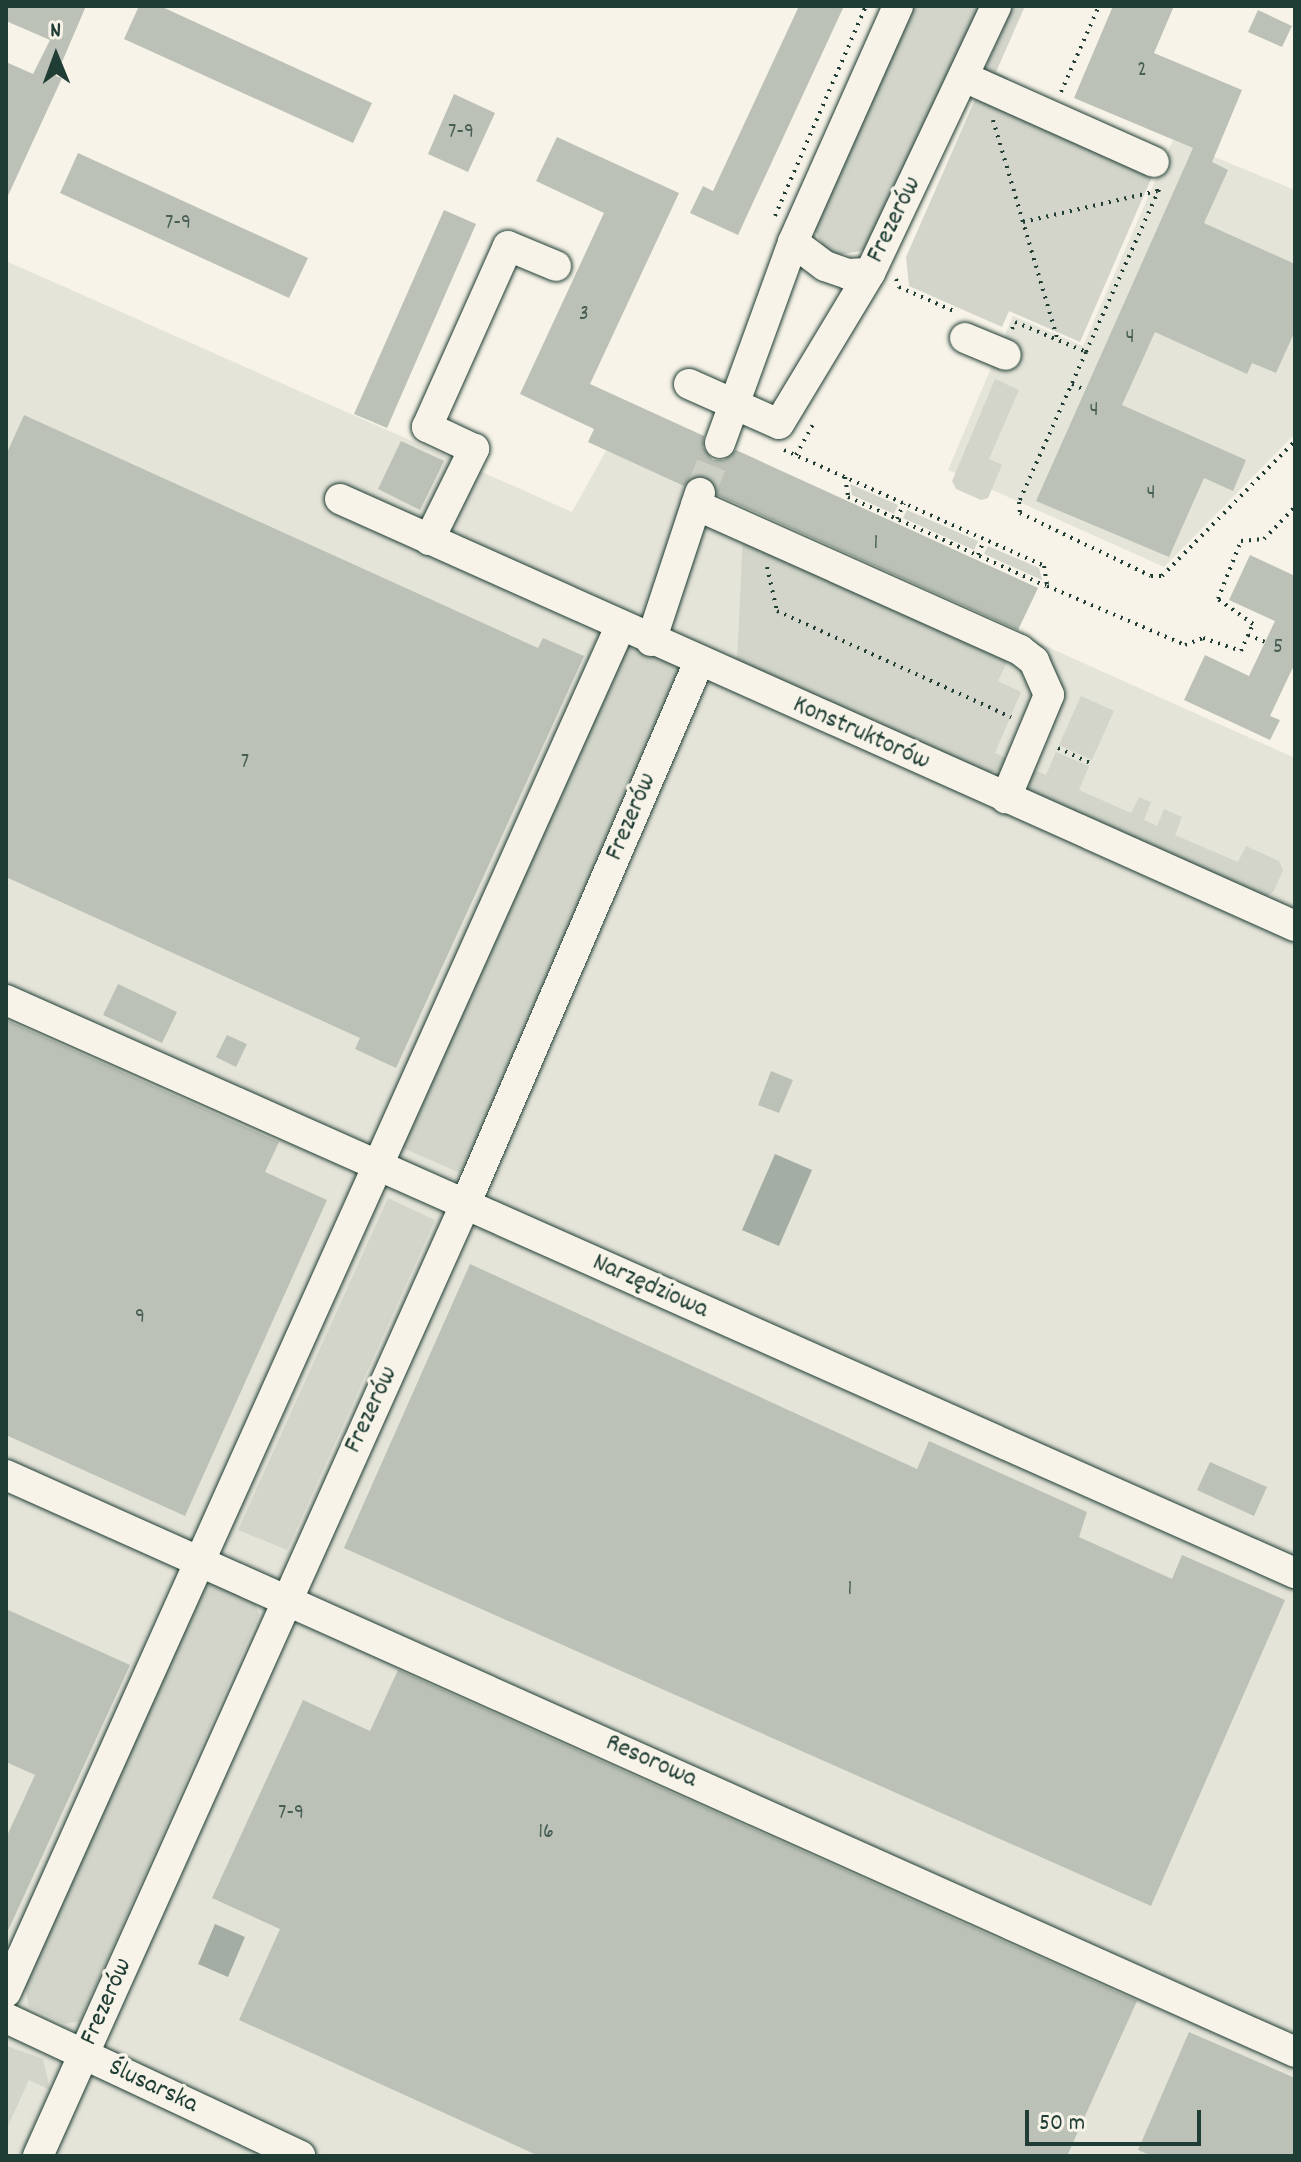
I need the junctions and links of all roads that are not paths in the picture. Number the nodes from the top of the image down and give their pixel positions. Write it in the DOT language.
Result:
graph roads {
  1 [pos="898,6"];
  2 [pos="996,6"];
  3 [pos="964,77"];
  4 [pos="1159,177"];
  5 [pos="785,232"];
  6 [pos="556,266"];
  7 [pos="870,273"];
  8 [pos="965,338"];
  9 [pos="1006,355"];
  10 [pos="689,384"];
  11 [pos="733,405"];
  12 [pos="720,443"];
  13 [pos="340,499"];
  14 [pos="429,540"];
  15 [pos="620,627"];
  16 [pos="651,641"];
  17 [pos="699,662"];
  18 [pos="1006,798"];
  19 [pos="1295,926"];
  20 [pos="6,1000"];
  21 [pos="375,1166"];
  22 [pos="465,1205"];
  23 [pos="6,1475"];
  24 [pos="198,1559"];
  25 [pos="1295,1573"];
  26 [pos="286,1597"];
  27 [pos="6,1992"];
  28 [pos="6,2018"];
  29 [pos="1295,2052"];
  30 [pos="83,2055"];
  31 [pos="38,2156"];
  32 [pos="300,2156"];
  1 -- 5 [label="street"];
  2 -- 3 [label="street, Frezerów"];
  3 -- 4 [label="street"];
  3 -- 7 [label="street, Frezerów"];
  5 -- 7 [label="street"];
  5 -- 11 [label="street"];
  6 -- 14 [label="street"];
  7 -- 11 [label="street, Frezerów"];
  8 -- 9 [label="street"];
  10 -- 11 [label="street"];
  11 -- 12 [label="street"];
  13 -- 14 [label="street, Konstruktorów"];
  14 -- 15 [label="street, Konstruktorów"];
  15 -- 16 [label="street, Konstruktorów"];
  15 -- 21 [label="street"];
  16 -- 17 [label="street, Konstruktorów"];
  16 -- 18 [label="street"];
  17 -- 18 [label="street, Konstruktorów"];
  17 -- 22 [label="street, Frezerów"];
  18 -- 19 [label="street, Konstruktorów"];
  20 -- 21 [label="street, Narzędziowa"];
  21 -- 22 [label="street, Narzędziowa"];
  21 -- 24 [label="street"];
  22 -- 25 [label="street, Narzędziowa"];
  22 -- 26 [label="street, Frezerów"];
  23 -- 24 [label="street, Resorowa"];
  24 -- 26 [label="street, Resorowa"];
  24 -- 27 [label="street"];
  26 -- 29 [label="street, Resorowa"];
  26 -- 30 [label="street, Frezerów"];
  28 -- 30 [label="street, Ślusarska"];
  30 -- 31 [label="street, Frezerów"];
  30 -- 32 [label="street, Ślusarska"];
}
